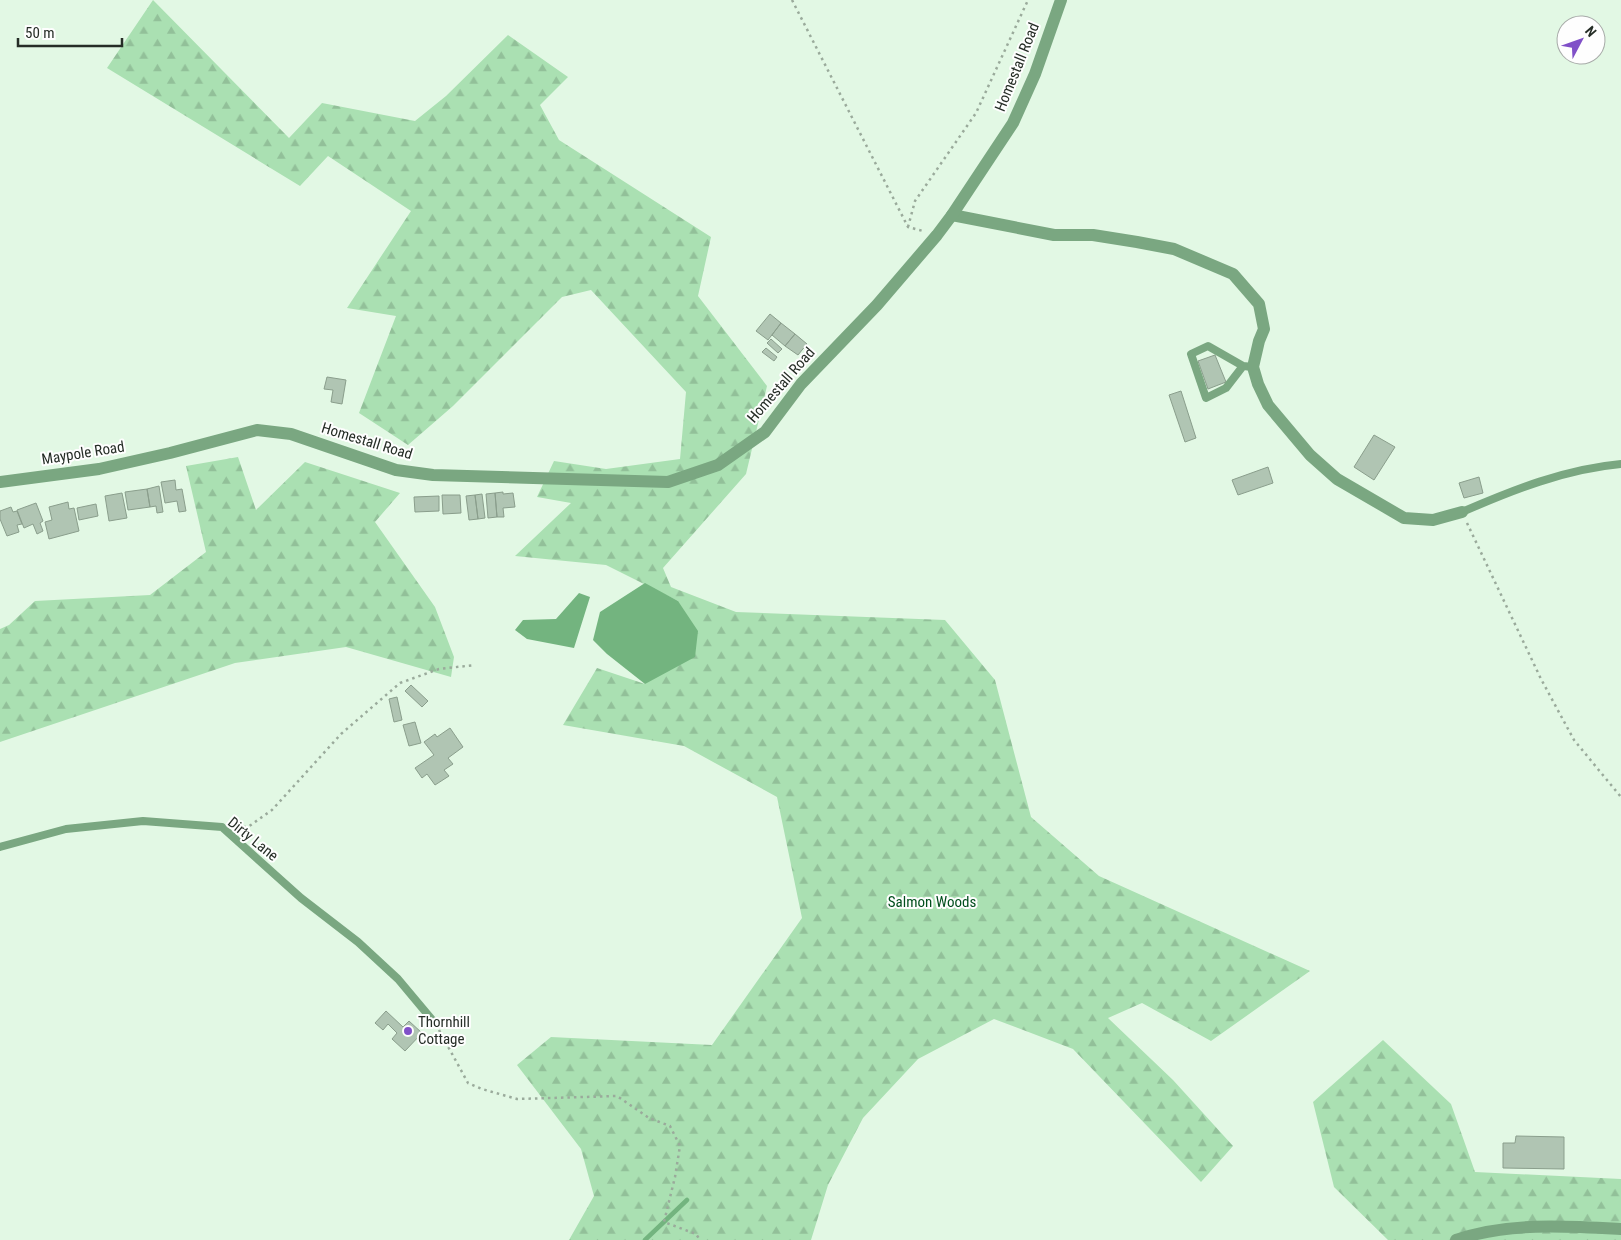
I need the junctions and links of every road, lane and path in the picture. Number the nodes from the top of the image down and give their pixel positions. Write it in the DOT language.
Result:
graph roads {
  1 [pos="792,0"];
  2 [pos="1028,0"];
  3 [pos="1061,0"];
  4 [pos="952,215"];
  5 [pos="908,227"];
  6 [pos="937,235"];
  7 [pos="1248,366"];
  8 [pos="170,454"];
  9 [pos="1621,464"];
  10 [pos="0,482"];
  11 [pos="1462,512"];
  12 [pos="475,665"];
  13 [pos="1621,797"];
  14 [pos="222,827"];
  15 [pos="0,847"];
  16 [pos="434,1022"];
  17 [pos="1621,1229"];
  18 [pos="700,1240"];
  19 [pos="1456,1240"];
  1 -- 5 [label="path"];
  2 -- 5 [label="path"];
  3 -- 4 [label="street, Homestall Road"];
  4 -- 6 [label="street, Homestall Road"];
  4 -- 7 [label="street"];
  5 -- 6 [label="path"];
  6 -- 8 [label="street, Homestall Road"];
  7 -- 7 [label="lane"];
  7 -- 11 [label="street"];
  8 -- 10 [label="street, Maypole Road"];
  9 -- 11 [label="lane"];
  11 -- 13 [label="path"];
  12 -- 14 [label="path"];
  14 -- 15 [label="lane, Dirty Lane"];
  14 -- 16 [label="lane, Dirty Lane"];
  16 -- 18 [label="path"];
  17 -- 19 [label="street"];
}
